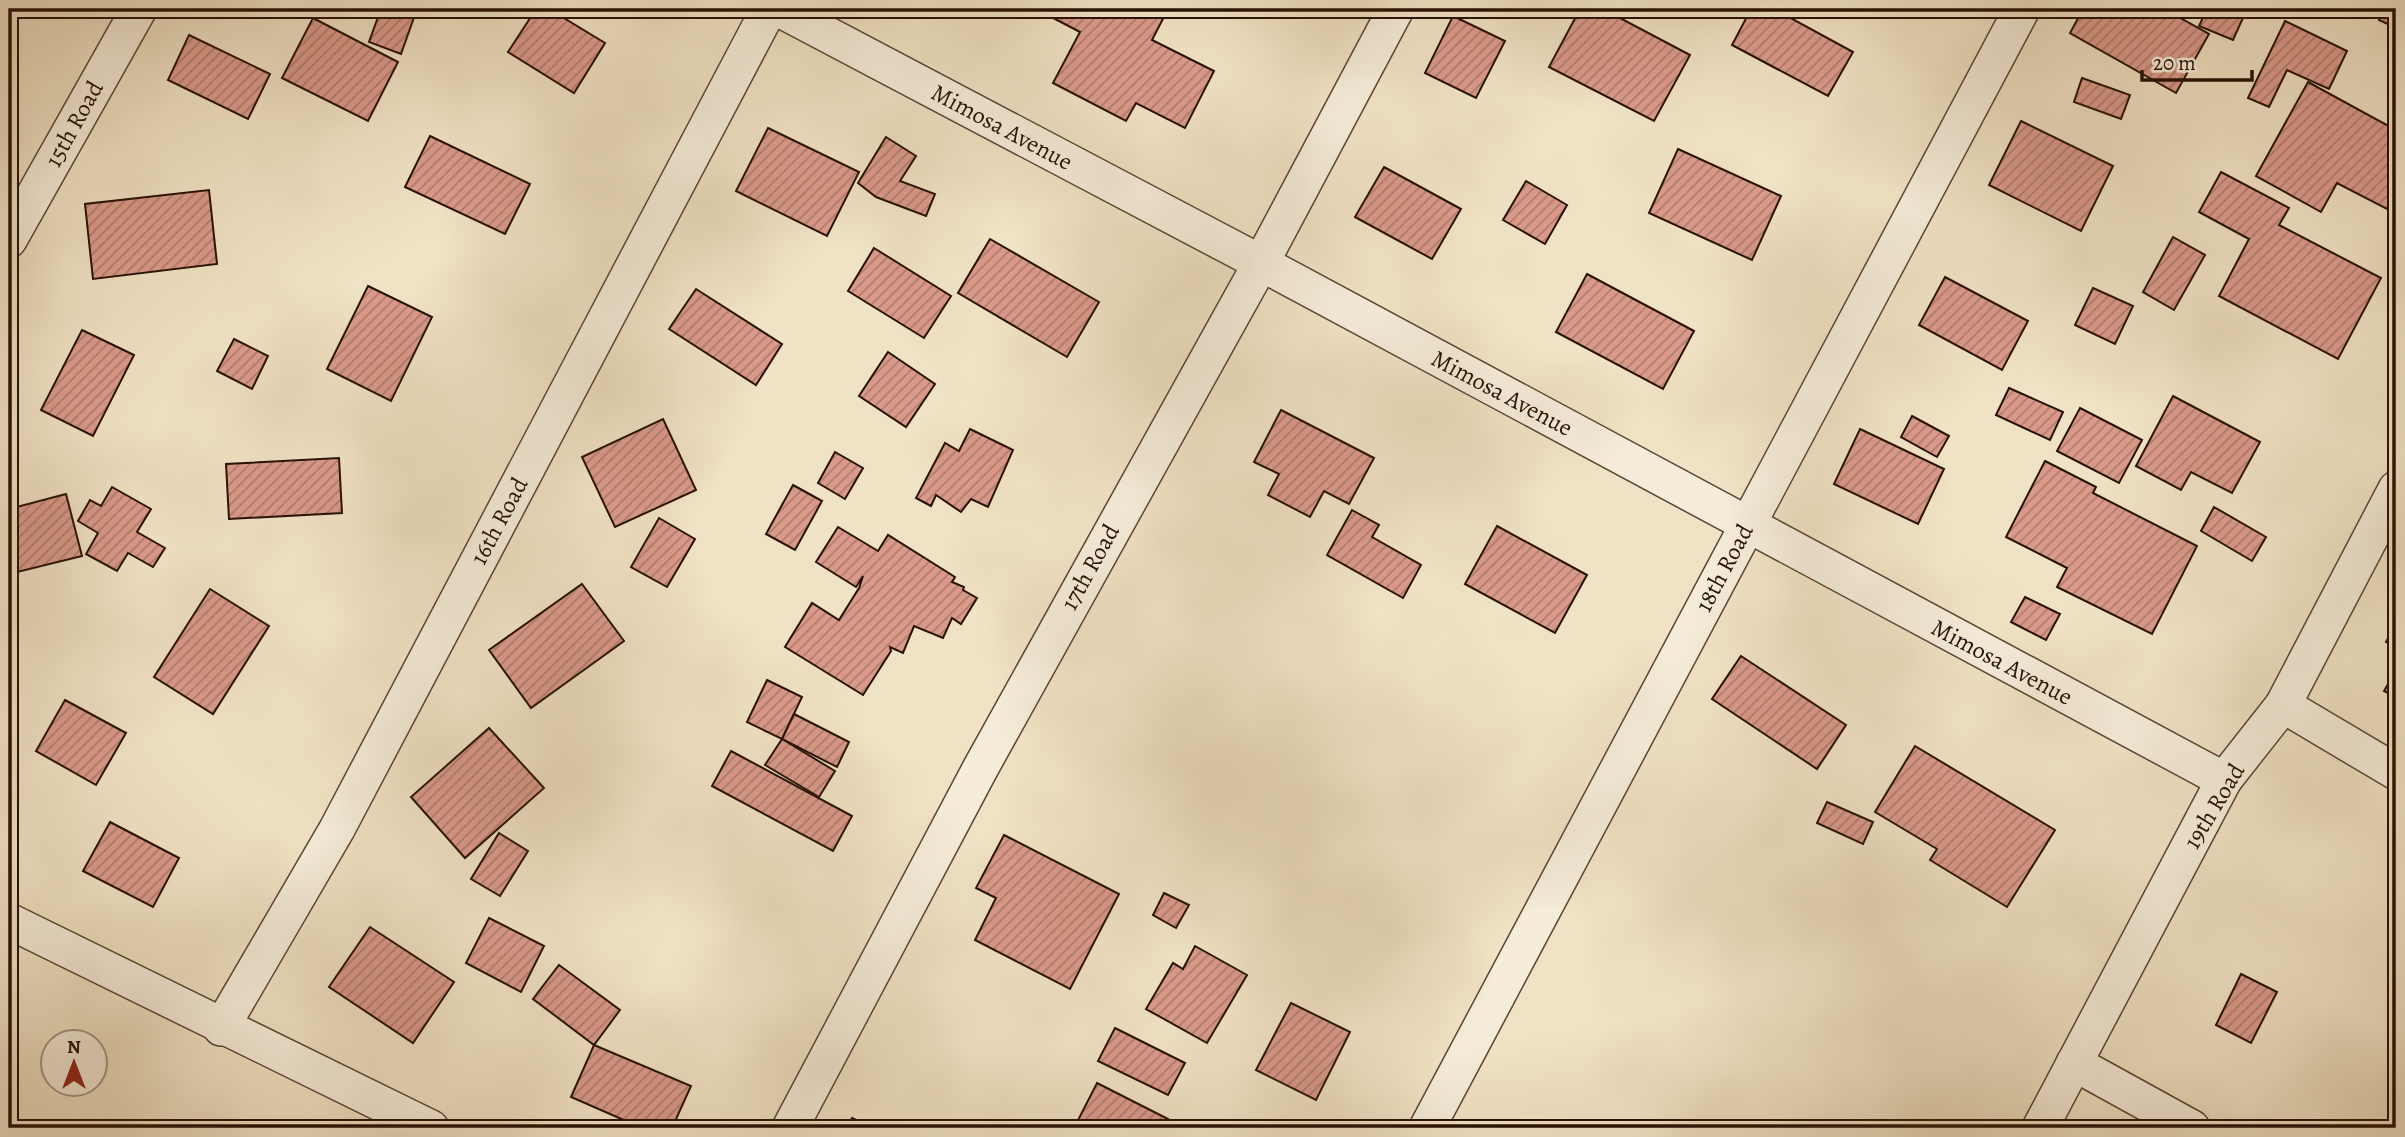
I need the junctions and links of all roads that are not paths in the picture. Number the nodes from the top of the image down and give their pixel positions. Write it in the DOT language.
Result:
graph roads {
  1 [pos="139,9"];
  2 [pos="769,9"];
  3 [pos="779,9"];
  4 [pos="1396,9"];
  5 [pos="2022,9"];
  6 [pos="9,240"];
  7 [pos="1261,263"];
  8 [pos="2396,489"];
  9 [pos="1747,526"];
  10 [pos="2283,705"];
  11 [pos="2396,772"];
  12 [pos="2224,780"];
  13 [pos="9,921"];
  14 [pos="221,1028"];
  15 [pos="2074,1063"];
  16 [pos="432,1128"];
  17 [pos="790,1128"];
  18 [pos="1427,1128"];
  19 [pos="2040,1128"];
  20 [pos="2192,1128"];
  1 -- 6 [label="street, 15th Road"];
  2 -- 14 [label="street, 16th Road"];
  3 -- 7 [label="street, Mimosa Avenue"];
  4 -- 7 [label="street, 17th Road"];
  5 -- 9 [label="street, 18th Road"];
  7 -- 9 [label="street, Mimosa Avenue"];
  7 -- 17 [label="street, 17th Road"];
  8 -- 10 [label="street, 19th Road"];
  9 -- 12 [label="street, Mimosa Avenue"];
  9 -- 18 [label="street, 18th Road"];
  10 -- 11 [label="street"];
  10 -- 12 [label="street, 19th Road"];
  12 -- 15 [label="street, 19th Road"];
  13 -- 14 [label="street"];
  14 -- 16 [label="street"];
  15 -- 19 [label="street, 19th Road"];
  15 -- 20 [label="street"];
}
